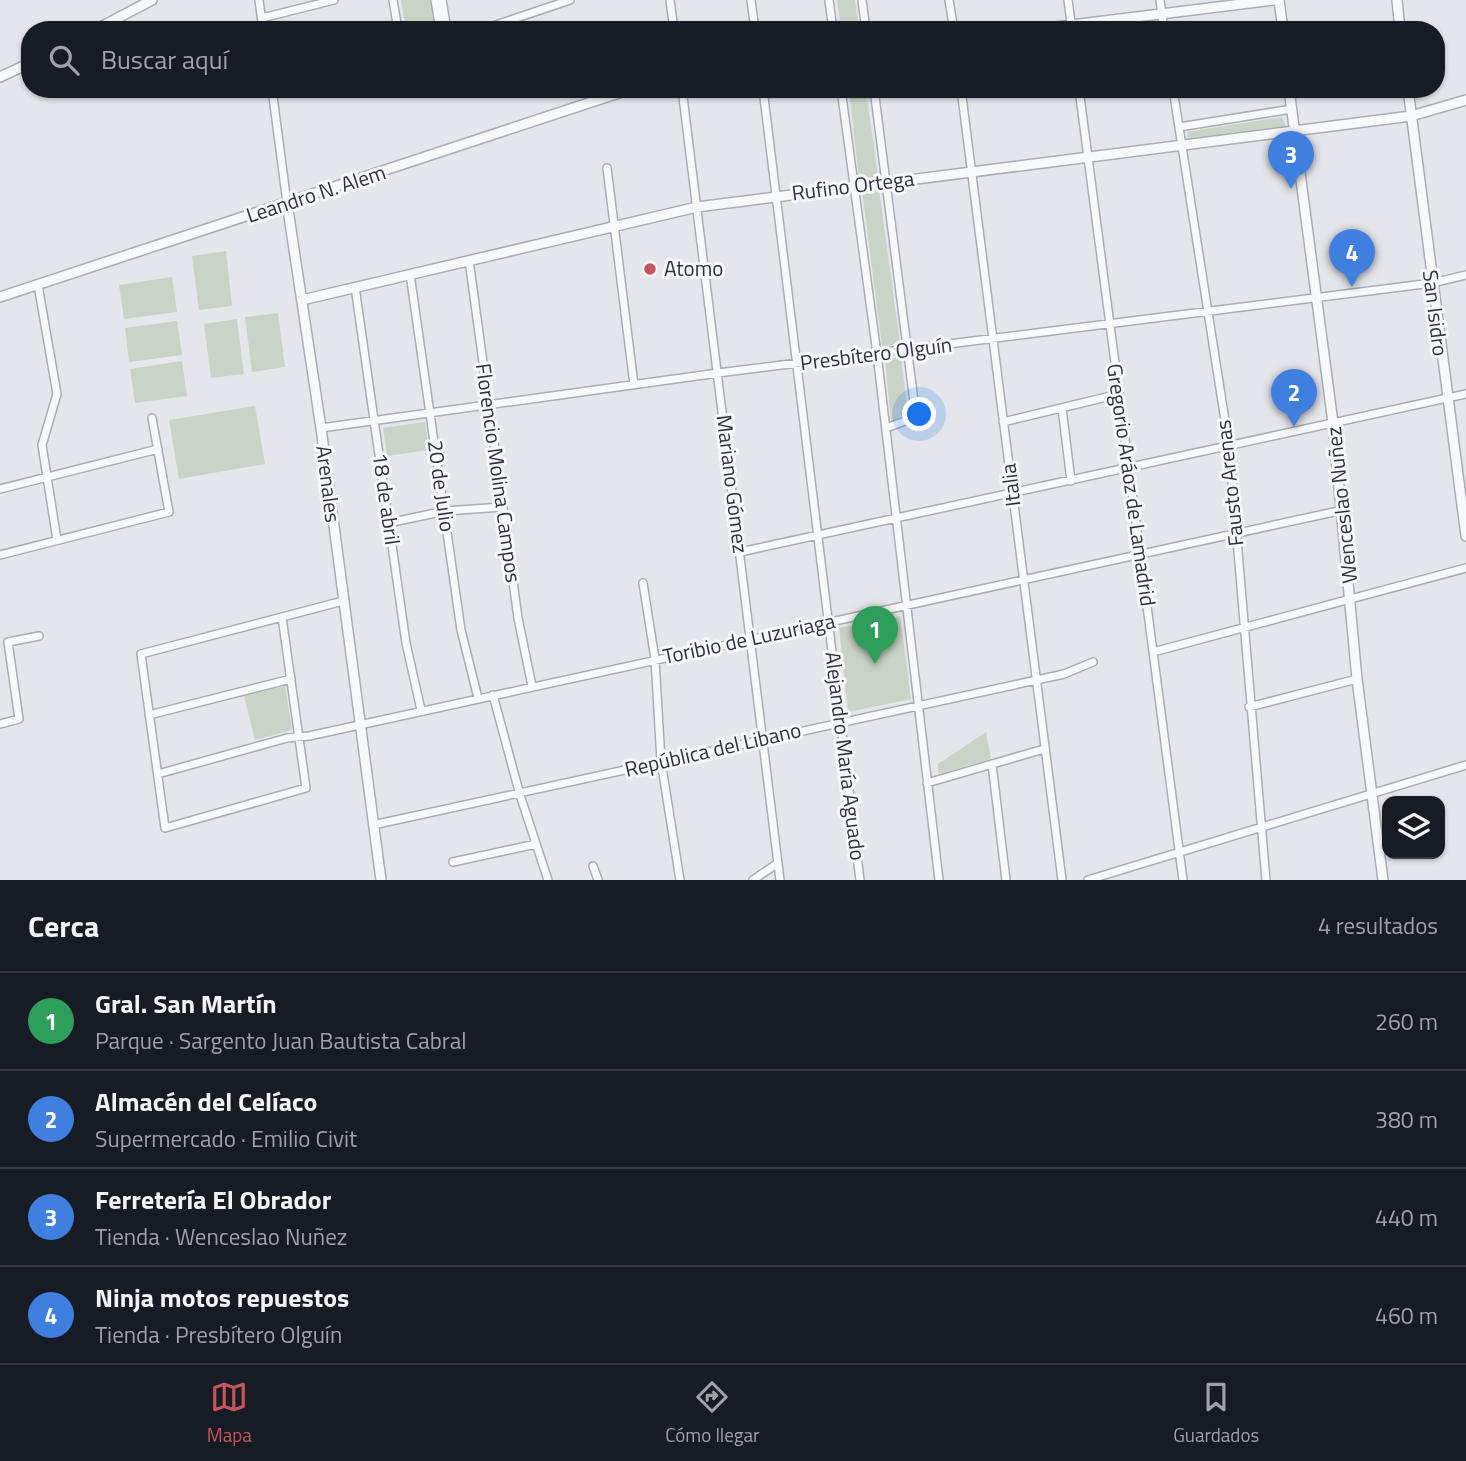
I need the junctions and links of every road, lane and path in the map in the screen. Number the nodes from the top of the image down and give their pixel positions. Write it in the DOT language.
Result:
graph roads {
  1 [pos="152,0"];
  2 [pos="259,0"];
  3 [pos="334,0"];
  4 [pos="393,0"];
  5 [pos="435,0"];
  6 [pos="442,0"];
  7 [pos="570,0"];
  8 [pos="670,0"];
  9 [pos="751,0"];
  10 [pos="829,0"];
  11 [pos="862,0"];
  12 [pos="949,0"];
  13 [pos="1068,0"];
  14 [pos="1160,0"];
  15 [pos="1277,0"];
  16 [pos="1397,0"];
  17 [pos="1162,13"];
  18 [pos="262,18"];
  19 [pos="111,21"];
  20 [pos="262,21"];
  21 [pos="396,21"];
  22 [pos="438,21"];
  23 [pos="446,21"];
  24 [pos="508,21"];
  25 [pos="673,21"];
  26 [pos="754,21"];
  27 [pos="832,21"];
  28 [pos="865,21"];
  29 [pos="952,21"];
  30 [pos="1070,21"];
  31 [pos="1110,21"];
  32 [pos="1163,21"];
  33 [pos="1281,21"];
  34 [pos="1399,21"];
  35 [pos="21,67"];
  36 [pos="0,77"];
  37 [pos="273,98"];
  38 [pos="604,98"];
  39 [pos="683,98"];
  40 [pos="764,98"];
  41 [pos="842,98"];
  42 [pos="875,98"];
  43 [pos="962,98"];
  44 [pos="1080,98"];
  45 [pos="1174,98"];
  46 [pos="1290,98"];
  47 [pos="1409,98"];
  48 [pos="1466,100"];
  49 [pos="1292,109"];
  50 [pos="1411,116"];
  51 [pos="1179,127"];
  52 [pos="1294,130"];
  53 [pos="1181,144"];
  54 [pos="1088,156"];
  55 [pos="607,168"];
  56 [pos="971,171"];
  57 [pos="886,182"];
  58 [pos="854,186"];
  59 [pos="777,196"];
  60 [pos="287,203"];
  61 [pos="697,207"];
  62 [pos="615,226"];
  63 [pos="469,260"];
  64 [pos="410,274"];
  65 [pos="1466,275"];
  66 [pos="1432,283"];
  67 [pos="38,285"];
  68 [pos="355,287"];
  69 [pos="1316,297"];
  70 [pos="0,298"];
  71 [pos="302,300"];
  72 [pos="1208,310"];
  73 [pos="1109,324"];
  74 [pos="992,339"];
  75 [pos="909,349"];
  76 [pos="877,354"];
  77 [pos="798,364"];
  78 [pos="718,373"];
  79 [pos="634,385"];
  80 [pos="1119,394"];
  81 [pos="1466,394"];
  82 [pos="1446,399"];
  83 [pos="487,405"];
  84 [pos="1062,408"];
  85 [pos="432,413"];
  86 [pos="152,418"];
  87 [pos="375,420"];
  88 [pos="1003,422"];
  89 [pos="1333,423"];
  90 [pos="321,428"];
  91 [pos="886,428"];
  92 [pos="1229,446"];
  93 [pos="158,449"];
  94 [pos="1130,468"];
  95 [pos="47,477"];
  96 [pos="1071,481"];
  97 [pos="0,489"];
  98 [pos="1012,494"];
  99 [pos="502,507"];
  100 [pos="1343,510"];
  101 [pos="444,512"];
  102 [pos="896,519"];
  103 [pos="1465,522"];
  104 [pos="388,523"];
  105 [pos="818,535"];
  106 [pos="1236,535"];
  107 [pos="1466,536"];
  108 [pos="57,540"];
  109 [pos="740,552"];
  110 [pos="0,555"];
  111 [pos="1141,555"];
  112 [pos="1466,568"];
  113 [pos="1022,580"];
  114 [pos="643,583"];
  115 [pos="1352,600"];
  116 [pos="343,601"];
  117 [pos="907,604"];
  118 [pos="282,617"];
  119 [pos="828,621"];
  120 [pos="1242,629"];
  121 [pos="39,636"];
  122 [pos="751,638"];
  123 [pos="9,649"];
  124 [pos="0,651"];
  125 [pos="1153,652"];
  126 [pos="655,659"];
  127 [pos="1093,662"];
  128 [pos="291,679"];
  129 [pos="1357,679"];
  130 [pos="1035,680"];
  131 [pos="532,686"];
  132 [pos="493,695"];
  133 [pos="478,698"];
  134 [pos="918,705"];
  135 [pos="1249,707"];
  136 [pos="421,710"];
  137 [pos="149,715"];
  138 [pos="841,722"];
  139 [pos="0,724"];
  140 [pos="360,724"];
  141 [pos="299,737"];
  142 [pos="764,738"];
  143 [pos="1044,749"];
  144 [pos="661,761"];
  145 [pos="992,764"];
  146 [pos="1466,765"];
  147 [pos="158,774"];
  148 [pos="927,783"];
  149 [pos="520,795"];
  150 [pos="1371,795"];
  151 [pos="373,825"];
  152 [pos="1261,828"];
  153 [pos="536,844"];
  154 [pos="1179,853"];
  155 [pos="453,862"];
  156 [pos="778,863"];
  157 [pos="593,866"];
  158 [pos="381,880"];
  159 [pos="548,880"];
  160 [pos="598,880"];
  161 [pos="680,880"];
  162 [pos="753,880"];
  163 [pos="780,880"];
  164 [pos="860,880"];
  165 [pos="939,880"];
  166 [pos="1006,880"];
  167 [pos="1062,880"];
  168 [pos="1088,880"];
  169 [pos="1183,880"];
  170 [pos="1266,880"];
  171 [pos="1383,880"];
  1 -- 19 [label="street"];
  2 -- 18 [label="street"];
  3 -- 18 [label="street"];
  4 -- 21 [label="street"];
  5 -- 22 [label="street"];
  6 -- 23 [label="street"];
  7 -- 24 [label="street"];
  8 -- 25 [label="street"];
  9 -- 26 [label="street"];
  10 -- 27 [label="street"];
  11 -- 28 [label="street"];
  12 -- 29 [label="street"];
  13 -- 30 [label="street"];
  14 -- 17 [label="street"];
  15 -- 17 [label="street"];
  15 -- 33 [label="street"];
  16 -- 34 [label="street"];
  17 -- 31 [label="street"];
  17 -- 32 [label="street"];
  18 -- 20 [label="street"];
  35 -- 36 [label="street"];
  37 -- 60 [label="street, Arenales"];
  38 -- 60 [label="street, Leandro N. Alem"];
  39 -- 61 [label="street, Mariano Gómez"];
  40 -- 59 [label="street, Alejandro María Aguado"];
  41 -- 58 [label="street"];
  42 -- 57 [label="street"];
  43 -- 56 [label="street, Italia"];
  44 -- 54 [label="street, Gregorio Aráoz de Lamadrid"];
  45 -- 51 [label="street, Fausto Arenas"];
  46 -- 49 [label="street, Wenceslao Nuñez"];
  47 -- 50 [label="street, San Isidro"];
  48 -- 50 [label="street, Rufino Ortega"];
  49 -- 51 [label="street"];
  49 -- 52 [label="street, Wenceslao Nuñez"];
  50 -- 52 [label="street, Rufino Ortega"];
  50 -- 66 [label="street, San Isidro"];
  51 -- 53 [label="street, Fausto Arenas"];
  52 -- 53 [label="street, Rufino Ortega"];
  52 -- 69 [label="street, Wenceslao Nuñez"];
  53 -- 54 [label="street, Rufino Ortega"];
  53 -- 72 [label="street, Fausto Arenas"];
  54 -- 56 [label="street, Rufino Ortega"];
  54 -- 73 [label="street, Gregorio Aráoz de Lamadrid"];
  55 -- 62 [label="street"];
  56 -- 57 [label="street, Rufino Ortega"];
  56 -- 74 [label="street, Italia"];
  57 -- 58 [label="street, Rufino Ortega"];
  57 -- 75 [label="street"];
  58 -- 59 [label="street, Rufino Ortega"];
  58 -- 76 [label="street"];
  59 -- 61 [label="street, Rufino Ortega"];
  59 -- 77 [label="street, Alejandro María Aguado"];
  60 -- 67 [label="street, Leandro N. Alem"];
  60 -- 71 [label="street, Arenales"];
  61 -- 62 [label="street, Rufino Ortega"];
  61 -- 78 [label="street, Mariano Gómez"];
  62 -- 63 [label="street, Rufino Ortega"];
  62 -- 79 [label="street"];
  63 -- 64 [label="street, Rufino Ortega"];
  63 -- 83 [label="street, Florencio Molina Campos"];
  64 -- 68 [label="street, Rufino Ortega"];
  64 -- 85 [label="street, 20 de Julio"];
  65 -- 66 [label="street, Presbítero Olguín"];
  66 -- 69 [label="street, Presbítero Olguín"];
  66 -- 82 [label="street, San Isidro"];
  67 -- 70 [label="street, Leandro N. Alem"];
  67 -- 95 [label="street"];
  68 -- 71 [label="street, Rufino Ortega"];
  68 -- 87 [label="street, 18 de abril"];
  69 -- 72 [label="street, Presbítero Olguín"];
  69 -- 89 [label="street, Wenceslao Nuñez"];
  71 -- 90 [label="street, Arenales"];
  72 -- 73 [label="street, Presbítero Olguín"];
  72 -- 92 [label="street, Fausto Arenas"];
  73 -- 74 [label="street, Presbítero Olguín"];
  73 -- 80 [label="street, Gregorio Aráoz de Lamadrid"];
  74 -- 75 [label="street, Presbítero Olguín"];
  74 -- 88 [label="street, Italia"];
  75 -- 76 [label="street, Presbítero Olguín"];
  75 -- 91 [label="street"];
  76 -- 77 [label="street, Presbítero Olguín"];
  76 -- 91 [label="street"];
  77 -- 78 [label="street, Presbítero Olguín"];
  77 -- 105 [label="street, Alejandro María Aguado"];
  78 -- 79 [label="street, Presbítero Olguín"];
  78 -- 109 [label="street, Mariano Gómez"];
  79 -- 83 [label="street, Presbítero Olguín"];
  80 -- 84 [label="street"];
  80 -- 94 [label="street, Gregorio Aráoz de Lamadrid"];
  81 -- 82 [label="street"];
  82 -- 89 [label="street"];
  82 -- 103 [label="street, San Isidro"];
  83 -- 85 [label="street, Presbítero Olguín"];
  83 -- 99 [label="street, Florencio Molina Campos"];
  84 -- 88 [label="street"];
  84 -- 96 [label="street"];
  85 -- 87 [label="street, Presbítero Olguín"];
  85 -- 101 [label="street, 20 de Julio"];
  86 -- 93 [label="street"];
  87 -- 90 [label="street, Presbítero Olguín"];
  87 -- 104 [label="street, 18 de abril"];
  88 -- 98 [label="street, Italia"];
  89 -- 92 [label="street"];
  89 -- 100 [label="street, Wenceslao Nuñez"];
  90 -- 116 [label="street, Arenales"];
  91 -- 102 [label="street"];
  92 -- 94 [label="street"];
  92 -- 106 [label="street, Fausto Arenas"];
  93 -- 95 [label="street"];
  93 -- 108 [label="street"];
  94 -- 96 [label="street"];
  94 -- 111 [label="street, Gregorio Aráoz de Lamadrid"];
  95 -- 97 [label="street"];
  95 -- 108 [label="street"];
  96 -- 98 [label="street"];
  98 -- 102 [label="street"];
  98 -- 113 [label="street, Italia"];
  99 -- 101 [label="street"];
  99 -- 131 [label="street, Florencio Molina Campos"];
  100 -- 106 [label="street, Toribio de Luzuriaga"];
  100 -- 115 [label="street, Wenceslao Nuñez"];
  101 -- 104 [label="street"];
  101 -- 133 [label="street, 20 de Julio"];
  102 -- 105 [label="street"];
  102 -- 117 [label="street"];
  103 -- 107 [label="street, San Isidro"];
  104 -- 136 [label="street, 18 de abril"];
  105 -- 109 [label="street"];
  105 -- 119 [label="street, Alejandro María Aguado"];
  106 -- 111 [label="street, Toribio de Luzuriaga"];
  106 -- 120 [label="street, Fausto Arenas"];
  108 -- 110 [label="street"];
  109 -- 122 [label="street, Mariano Gómez"];
  111 -- 113 [label="street, Toribio de Luzuriaga"];
  111 -- 125 [label="street, Gregorio Aráoz de Lamadrid"];
  112 -- 115 [label="street"];
  113 -- 117 [label="street, Toribio de Luzuriaga"];
  113 -- 130 [label="street, Italia"];
  114 -- 126 [label="street"];
  115 -- 120 [label="street"];
  115 -- 129 [label="street, Wenceslao Nuñez"];
  116 -- 118 [label="street"];
  116 -- 140 [label="street, Arenales"];
  117 -- 119 [label="street, Toribio de Luzuriaga"];
  117 -- 134 [label="street"];
  118 -- 128 [label="street"];
  118 -- 137 [label="street"];
  119 -- 122 [label="street, Toribio de Luzuriaga"];
  119 -- 138 [label="street, Alejandro María Aguado"];
  120 -- 125 [label="street"];
  120 -- 135 [label="street, Fausto Arenas"];
  121 -- 123 [label="street"];
  122 -- 126 [label="street, Toribio de Luzuriaga"];
  122 -- 142 [label="street, Mariano Gómez"];
  123 -- 124 [label="street"];
  123 -- 139 [label="street"];
  125 -- 154 [label="street, Gregorio Aráoz de Lamadrid"];
  126 -- 131 [label="street, Toribio de Luzuriaga"];
  126 -- 144 [label="street"];
  127 -- 130 [label="street, República del Libano"];
  128 -- 137 [label="street"];
  128 -- 141 [label="street"];
  129 -- 135 [label="street"];
  129 -- 150 [label="street, Wenceslao Nuñez"];
  130 -- 134 [label="street, República del Libano"];
  130 -- 143 [label="street, Italia"];
  131 -- 132 [label="street, Toribio de Luzuriaga"];
  132 -- 133 [label="street, Toribio de Luzuriaga"];
  132 -- 149 [label="street"];
  133 -- 136 [label="street, Toribio de Luzuriaga"];
  134 -- 138 [label="street, República del Libano"];
  134 -- 148 [label="street"];
  135 -- 152 [label="street, Fausto Arenas"];
  136 -- 140 [label="street, Toribio de Luzuriaga"];
  137 -- 147 [label="street"];
  138 -- 142 [label="street, República del Libano"];
  138 -- 164 [label="street, Alejandro María Aguado"];
  140 -- 141 [label="street, Toribio de Luzuriaga"];
  140 -- 151 [label="street, Arenales"];
  141 -- 147 [label="street, Toribio de Luzuriaga"];
  141 -- 147 [label="street"];
  142 -- 144 [label="street, República del Libano"];
  142 -- 156 [label="street, Mariano Gómez"];
  143 -- 145 [label="street"];
  143 -- 167 [label="street, Italia"];
  144 -- 149 [label="street, República del Libano"];
  144 -- 161 [label="street"];
  145 -- 148 [label="street"];
  145 -- 166 [label="street"];
  146 -- 150 [label="street"];
  148 -- 165 [label="street"];
  149 -- 151 [label="street, República del Libano"];
  149 -- 153 [label="street"];
  150 -- 152 [label="street"];
  150 -- 171 [label="street, Wenceslao Nuñez"];
  151 -- 158 [label="street, Arenales"];
  152 -- 154 [label="street"];
  152 -- 170 [label="street, Fausto Arenas"];
  153 -- 155 [label="street"];
  153 -- 159 [label="street"];
  154 -- 168 [label="street"];
  154 -- 169 [label="street, Gregorio Aráoz de Lamadrid"];
  156 -- 162 [label="street"];
  156 -- 163 [label="street, Mariano Gómez"];
  157 -- 160 [label="street"];
}
